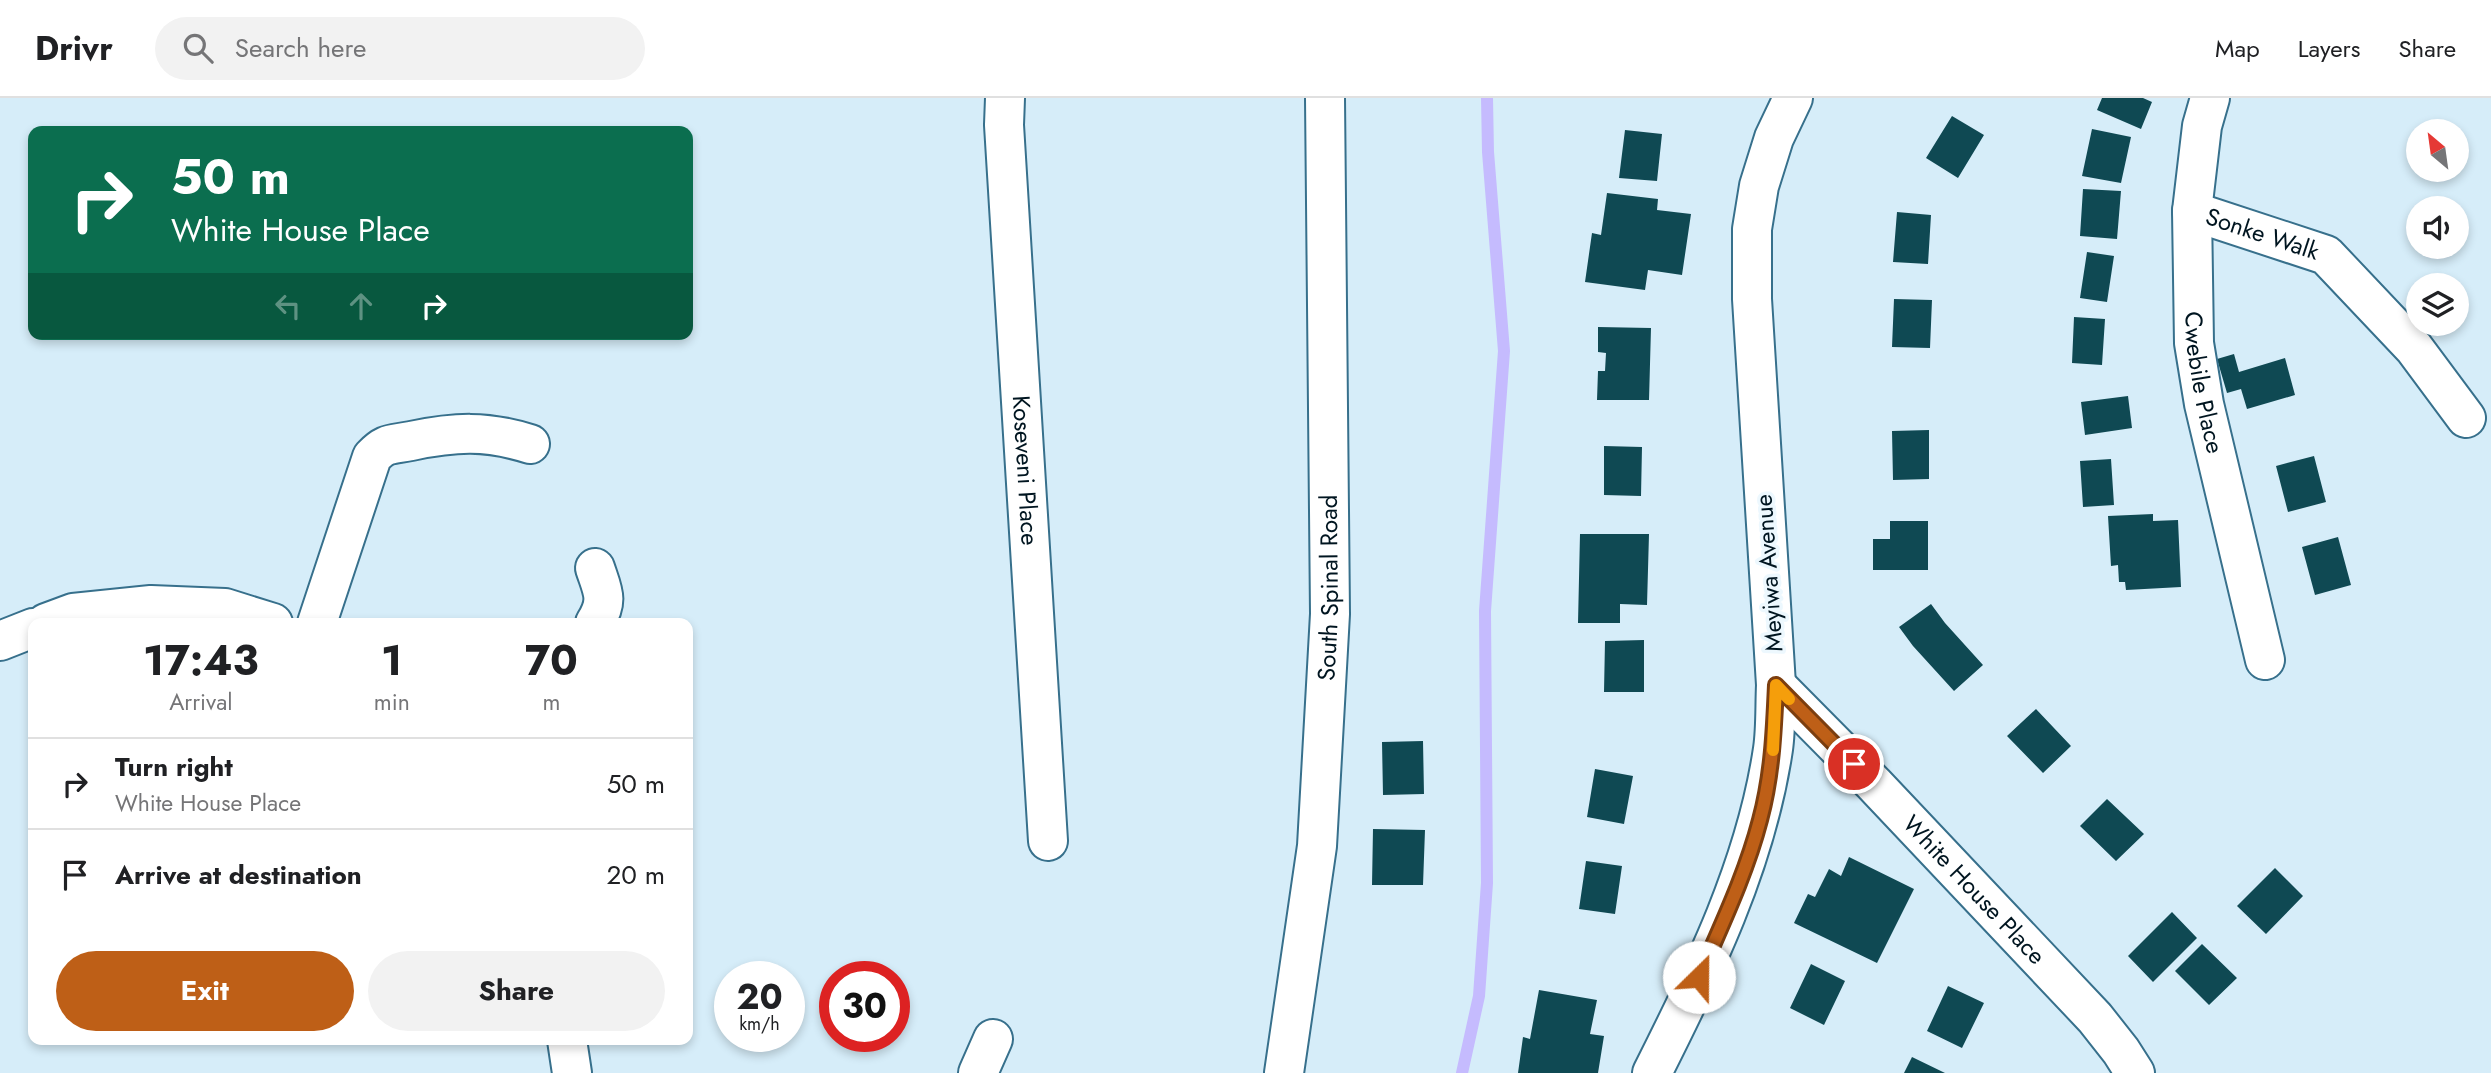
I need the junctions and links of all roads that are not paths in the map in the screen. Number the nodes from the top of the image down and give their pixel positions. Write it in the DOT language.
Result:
graph roads {
  1 [pos="1005,98"];
  2 [pos="1325,98"];
  3 [pos="1793,98"];
  4 [pos="2210,98"];
  5 [pos="2192,211"];
  6 [pos="2466,418"];
  7 [pos="530,444"];
  8 [pos="595,568"];
  9 [pos="60,618"];
  10 [pos="257,618"];
  11 [pos="319,618"];
  12 [pos="597,618"];
  13 [pos="28,630"];
  14 [pos="0,641"];
  15 [pos="2265,660"];
  16 [pos="1776,685"];
  17 [pos="1048,841"];
  18 [pos="567,1045"];
  19 [pos="572,1073"];
  20 [pos="1284,1073"];
  21 [pos="1652,1073"];
  22 [pos="2134,1073"];
  1 -- 17 [label="street, Koseveni Place"];
  2 -- 20 [label="street, South Spinal Road"];
  3 -- 16 [label="street, Meyiwa Avenue"];
  4 -- 5 [label="street, Cwebile Place"];
  5 -- 6 [label="street, Sonke Walk"];
  5 -- 15 [label="street, Cwebile Place"];
  7 -- 11 [label="street"];
  8 -- 12 [label="street"];
  9 -- 10 [label="street"];
  13 -- 14 [label="street"];
  16 -- 21 [label="street, Meyiwa Avenue"];
  16 -- 22 [label="street, White House Place"];
  18 -- 19 [label="street"];
}
